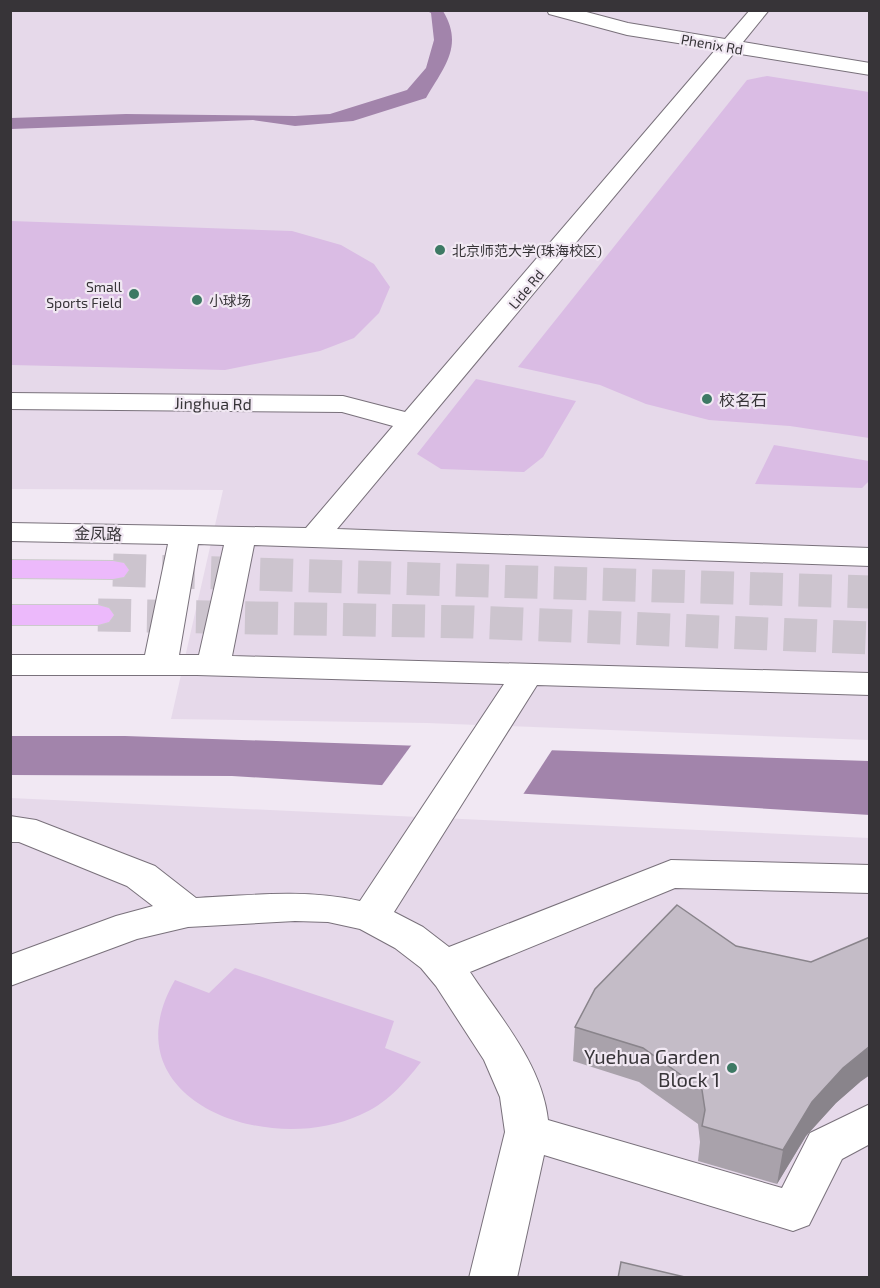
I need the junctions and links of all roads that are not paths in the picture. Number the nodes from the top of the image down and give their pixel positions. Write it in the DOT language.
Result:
graph roads {
  1 [pos="556,10"];
  2 [pos="760,10"];
  3 [pos="730,48"];
  4 [pos="870,69"];
  5 [pos="10,401"];
  6 [pos="412,423"];
  7 [pos="10,532"];
  8 [pos="185,534"];
  9 [pos="241,535"];
  10 [pos="314,537"];
  11 [pos="870,557"];
  12 [pos="10,569"];
  13 [pos="113,570"];
  14 [pos="10,615"];
  15 [pos="98,615"];
  16 [pos="10,665"];
  17 [pos="159,665"];
  18 [pos="213,666"];
  19 [pos="527,675"];
  20 [pos="870,684"];
  21 [pos="10,829"];
  22 [pos="870,879"];
  23 [pos="188,913"];
  24 [pos="370,917"];
  25 [pos="443,966"];
  26 [pos="10,971"];
  27 [pos="870,1122"];
  28 [pos="526,1132"];
  29 [pos="493,1278"];
  1 -- 3 [label="street, Phenix Rd"];
  2 -- 3 [label="street, Lide Rd"];
  3 -- 4 [label="street, Phenix Rd"];
  3 -- 6 [label="street, Lide Rd"];
  5 -- 6 [label="street, Jinghua Rd"];
  6 -- 10 [label="street, Lide Rd"];
  7 -- 8 [label="street, 金凤路"];
  8 -- 9 [label="street, 金凤路"];
  8 -- 17 [label="street"];
  9 -- 10 [label="street, 金凤路"];
  9 -- 18 [label="street"];
  10 -- 11 [label="street, 金凤路"];
  12 -- 13 [label="highway"];
  14 -- 15 [label="highway"];
  16 -- 17 [label="street"];
  17 -- 18 [label="street"];
  18 -- 19 [label="street"];
  19 -- 20 [label="street"];
  19 -- 24 [label="street"];
  21 -- 23 [label="street"];
  22 -- 25 [label="street"];
  23 -- 24 [label="street"];
  23 -- 26 [label="street"];
  24 -- 25 [label="street"];
  25 -- 28 [label="street"];
  27 -- 28 [label="street"];
  28 -- 29 [label="street"];
}
